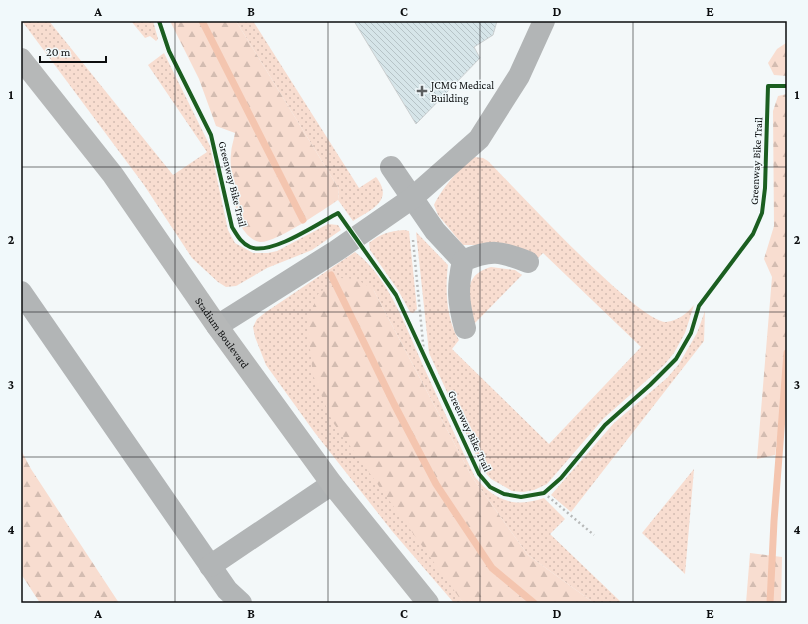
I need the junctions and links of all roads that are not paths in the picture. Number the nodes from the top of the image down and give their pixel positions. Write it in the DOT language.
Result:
graph roads {
  1 [pos="544,21"];
  2 [pos="21,59"];
  3 [pos="391,168"];
  4 [pos="411,199"];
  5 [pos="463,261"];
  6 [pos="528,262"];
  7 [pos="21,292"];
  8 [pos="217,326"];
  9 [pos="465,328"];
  10 [pos="332,484"];
  11 [pos="210,566"];
  12 [pos="241,603"];
  13 [pos="428,603"];
  1 -- 4 [label="lane"];
  2 -- 8 [label="main road, Stadium Boulevard"];
  3 -- 4 [label="lane"];
  4 -- 5 [label="lane"];
  4 -- 8 [label="lane"];
  5 -- 6 [label="lane"];
  5 -- 9 [label="lane"];
  7 -- 11 [label="lane"];
  8 -- 10 [label="main road, Stadium Boulevard"];
  10 -- 11 [label="lane"];
  10 -- 13 [label="main road, Stadium Boulevard"];
  11 -- 12 [label="lane"];
}
